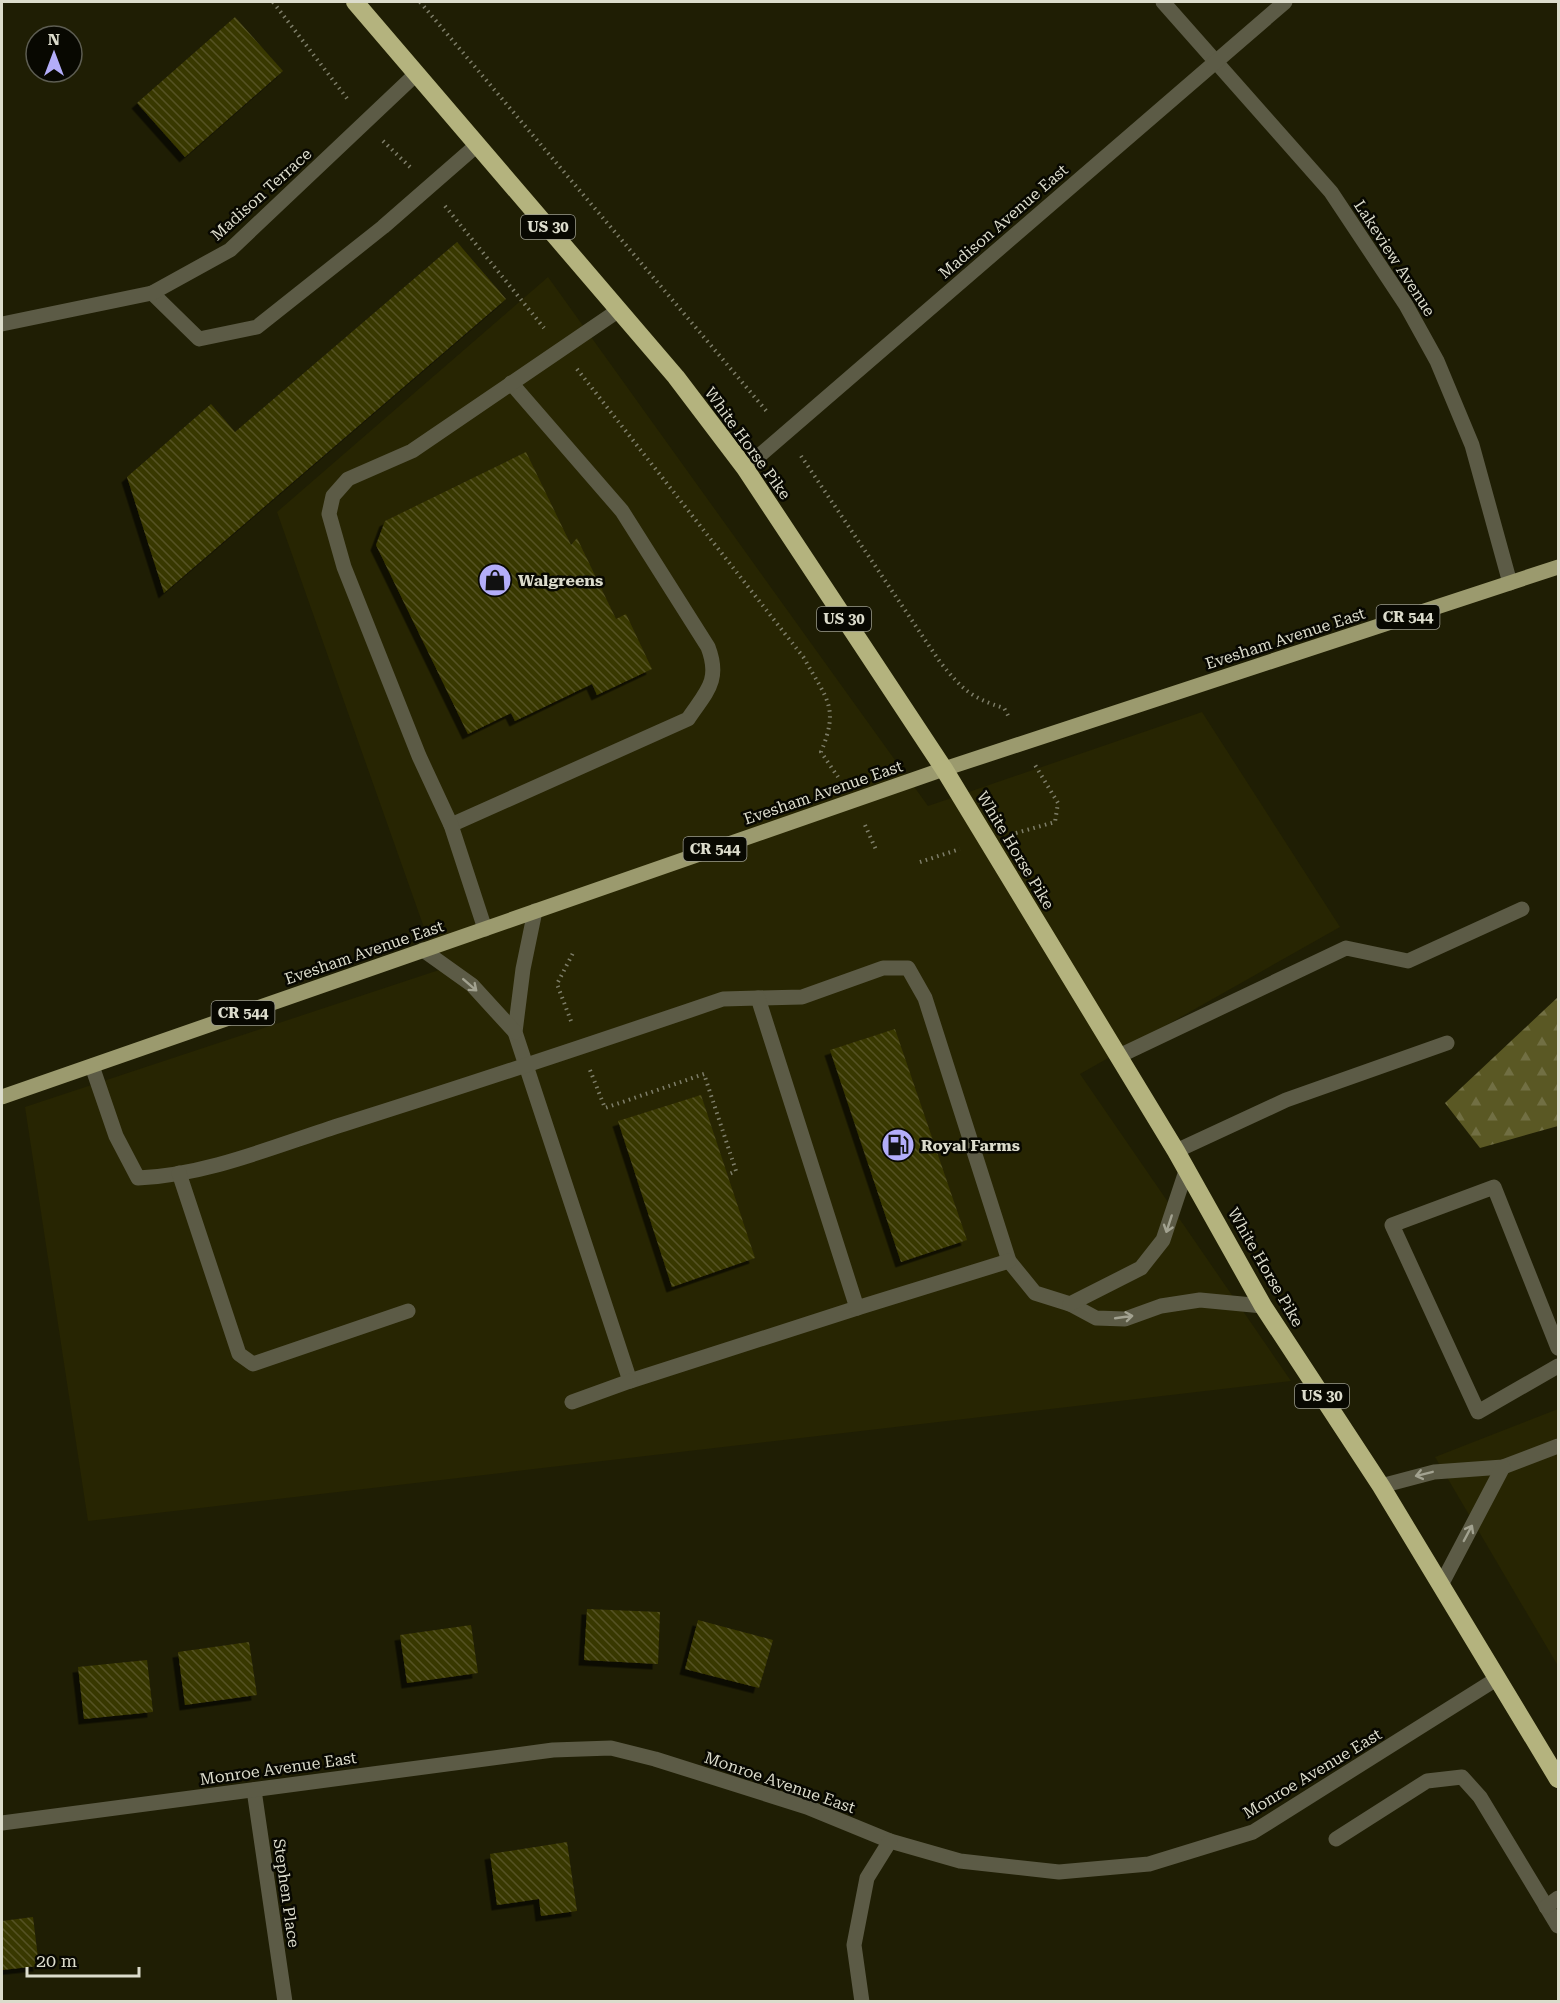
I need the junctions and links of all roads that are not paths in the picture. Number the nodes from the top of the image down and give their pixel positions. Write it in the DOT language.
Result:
graph roads {
  1 [pos="355,2"];
  2 [pos="1163,2"];
  3 [pos="1285,2"];
  4 [pos="1216,61"];
  5 [pos="416,74"];
  6 [pos="477,145"];
  7 [pos="152,293"];
  8 [pos="619,310"];
  9 [pos="2,324"];
  10 [pos="511,383"];
  11 [pos="744,468"];
  12 [pos="1558,567"];
  13 [pos="1510,583"];
  14 [pos="944,769"];
  15 [pos="451,825"];
  16 [pos="1522,909"];
  17 [pos="535,911"];
  18 [pos="485,929"];
  19 [pos="423,950"];
  20 [pos="758,998"];
  21 [pos="515,1032"];
  22 [pos="1447,1043"];
  23 [pos="1119,1056"];
  24 [pos="92,1066"];
  25 [pos="525,1067"];
  26 [pos="2,1097"];
  27 [pos="1176,1151"];
  28 [pos="1187,1168"];
  29 [pos="179,1173"];
  30 [pos="1009,1261"];
  31 [pos="1070,1304"];
  32 [pos="1263,1306"];
  33 [pos="857,1308"];
  34 [pos="408,1311"];
  35 [pos="1558,1348"];
  36 [pos="1558,1366"];
  37 [pos="630,1381"];
  38 [pos="572,1402"];
  39 [pos="1558,1446"];
  40 [pos="1503,1467"];
  41 [pos="1381,1486"];
  42 [pos="1441,1585"];
  43 [pos="1498,1678"];
  44 [pos="1558,1779"];
  45 [pos="254,1790"];
  46 [pos="2,1823"];
  47 [pos="1336,1839"];
  48 [pos="890,1841"];
  49 [pos="1552,1902"];
  50 [pos="1558,1926"];
  51 [pos="285,2001"];
  52 [pos="862,2001"];
  1 -- 5 [label="highway, White Horse Pike / US 30"];
  2 -- 4 [label="street, Lakeview Avenue"];
  3 -- 4 [label="street, Madison Avenue East"];
  4 -- 11 [label="street, Madison Avenue East"];
  4 -- 13 [label="street, Lakeview Avenue"];
  5 -- 6 [label="highway, White Horse Pike / US 30"];
  5 -- 7 [label="street, Madison Terrace"];
  6 -- 7 [label="street"];
  6 -- 8 [label="highway, White Horse Pike / US 30"];
  7 -- 9 [label="street, Madison Terrace"];
  8 -- 10 [label="street"];
  8 -- 11 [label="highway, White Horse Pike / US 30"];
  10 -- 15 [label="street"];
  10 -- 15 [label="street"];
  11 -- 14 [label="highway, White Horse Pike / US 30"];
  12 -- 13 [label="main road, Evesham Avenue East / CR 544"];
  13 -- 14 [label="main road, Evesham Avenue East / CR 544"];
  14 -- 17 [label="main road, Evesham Avenue East / CR 544"];
  14 -- 23 [label="highway, White Horse Pike / US 30"];
  15 -- 18 [label="street"];
  16 -- 23 [label="street"];
  17 -- 18 [label="main road, Evesham Avenue East / CR 544"];
  17 -- 21 [label="street"];
  18 -- 19 [label="main road, Evesham Avenue East / CR 544"];
  19 -- 21 [label="street, one-way"];
  19 -- 24 [label="main road, Evesham Avenue East / CR 544"];
  20 -- 25 [label="street"];
  20 -- 30 [label="street"];
  20 -- 33 [label="street"];
  21 -- 25 [label="street"];
  22 -- 27 [label="street"];
  23 -- 27 [label="highway, White Horse Pike / US 30"];
  24 -- 26 [label="main road, Evesham Avenue East / CR 544"];
  24 -- 29 [label="street"];
  25 -- 29 [label="street"];
  25 -- 37 [label="street"];
  27 -- 28 [label="highway, White Horse Pike / US 30"];
  28 -- 31 [label="street, one-way"];
  28 -- 32 [label="highway, White Horse Pike / US 30"];
  29 -- 34 [label="street"];
  30 -- 31 [label="street"];
  30 -- 33 [label="street"];
  31 -- 32 [label="street, one-way"];
  32 -- 41 [label="highway, White Horse Pike / US 30"];
  33 -- 37 [label="street"];
  35 -- 36 [label="street"];
  37 -- 38 [label="street"];
  39 -- 40 [label="street"];
  40 -- 41 [label="street, one-way"];
  42 -- 40 [label="street, one-way"];
  41 -- 42 [label="highway, White Horse Pike / US 30"];
  42 -- 43 [label="highway, White Horse Pike / US 30"];
  43 -- 44 [label="highway, White Horse Pike / US 30"];
  43 -- 48 [label="street, Monroe Avenue East"];
  45 -- 46 [label="street, Monroe Avenue East"];
  45 -- 48 [label="street, Monroe Avenue East"];
  45 -- 51 [label="street, Stephen Place"];
  47 -- 49 [label="street"];
  48 -- 52 [label="street"];
  49 -- 50 [label="street"];
}
